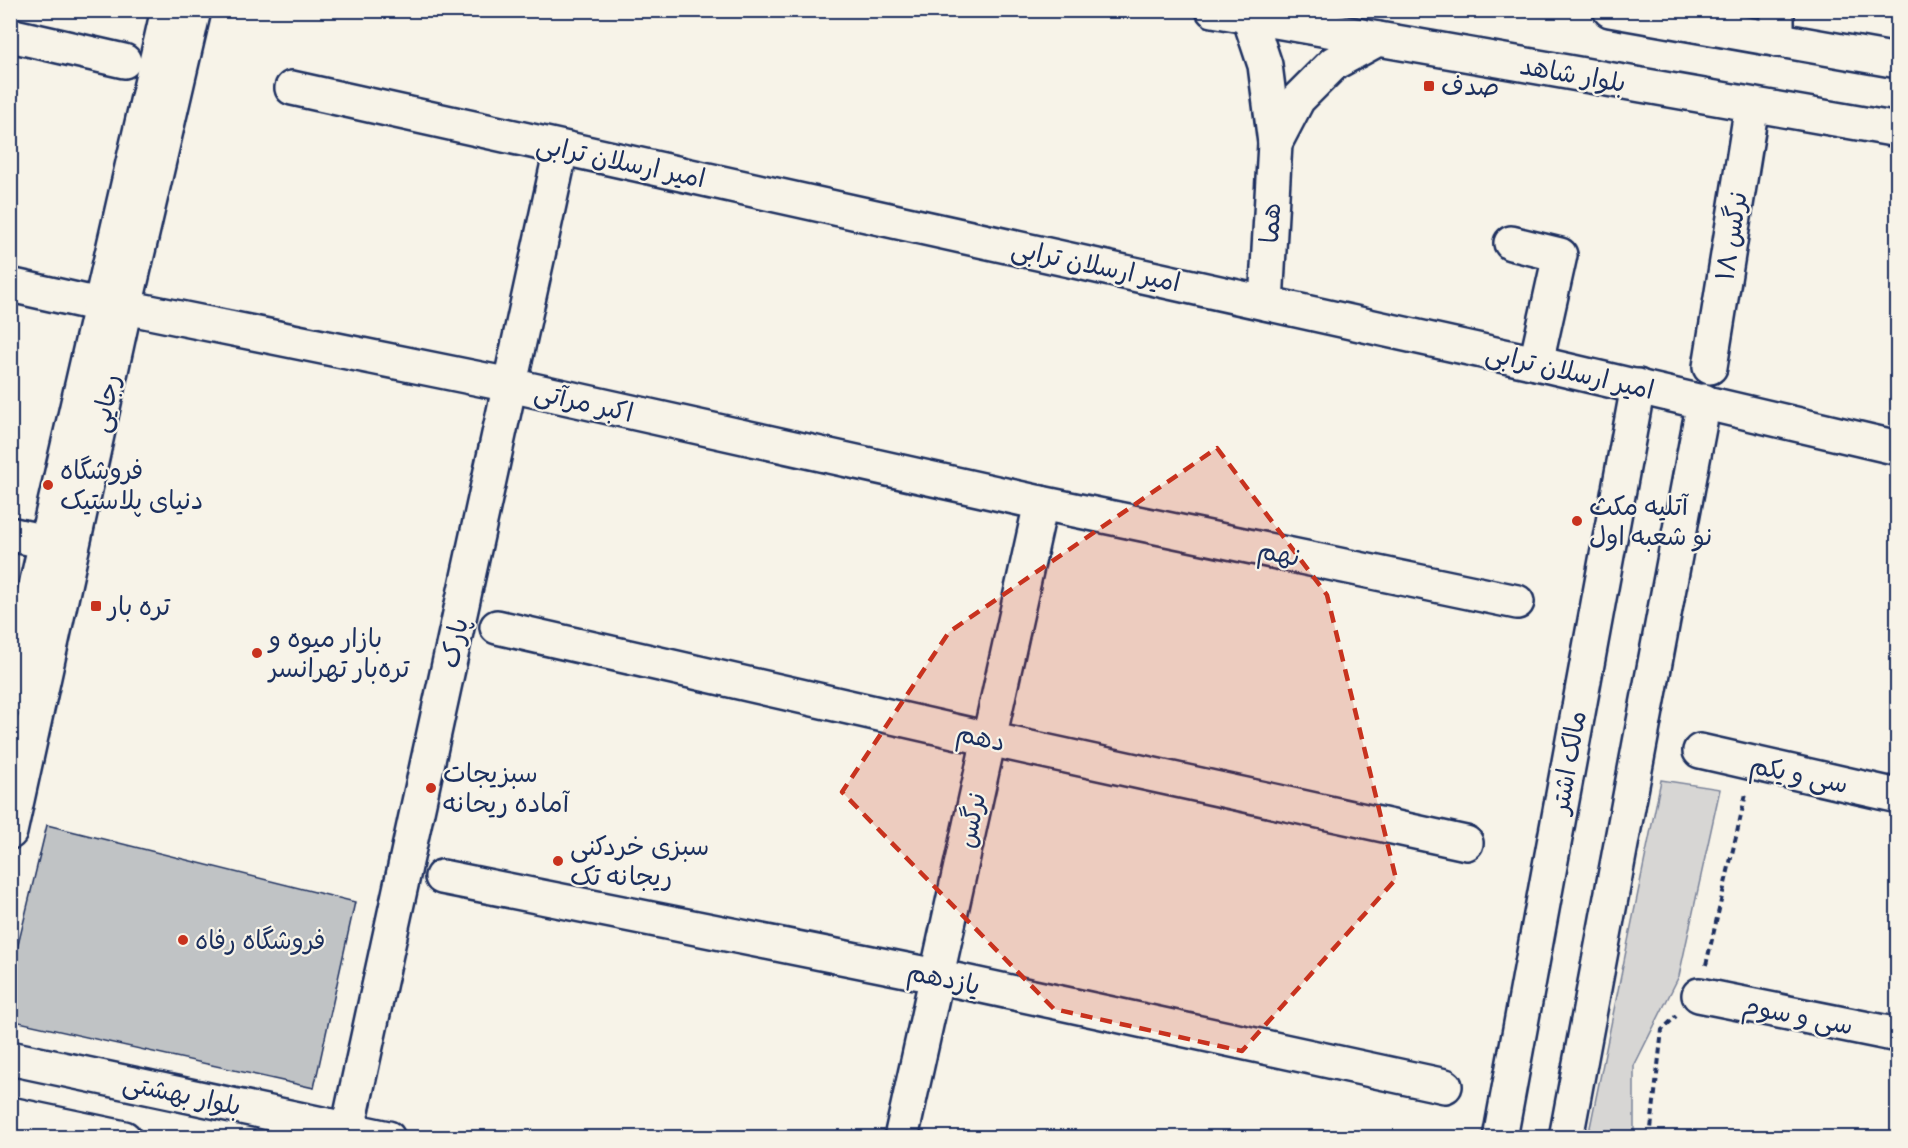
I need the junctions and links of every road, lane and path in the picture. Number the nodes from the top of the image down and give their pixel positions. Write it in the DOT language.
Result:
graph roads {
  1 [pos="168,10"];
  2 [pos="194,10"];
  3 [pos="1213,10"];
  4 [pos="1610,10"];
  5 [pos="1249,17"];
  6 [pos="1777,25"];
  7 [pos="10,35"];
  8 [pos="1378,39"];
  9 [pos="124,61"];
  10 [pos="1898,61"];
  11 [pos="292,88"];
  12 [pos="1752,105"];
  13 [pos="1898,130"];
  14 [pos="1275,143"];
  15 [pos="561,148"];
  16 [pos="1511,243"];
  17 [pos="10,285"];
  18 [pos="1266,303"];
  19 [pos="113,306"];
  20 [pos="1536,363"];
  21 [pos="1710,367"];
  22 [pos="510,386"];
  23 [pos="1638,386"];
  24 [pos="1704,401"];
  25 [pos="1898,448"];
  26 [pos="1041,503"];
  27 [pos="10,534"];
  28 [pos="46,542"];
  29 [pos="1517,602"];
  30 [pos="497,627"];
  31 [pos="10,699"];
  32 [pos="989,739"];
  33 [pos="1700,751"];
  34 [pos="1753,764"];
  35 [pos="1898,796"];
  36 [pos="10,831"];
  37 [pos="1466,843"];
  38 [pos="442,877"];
  39 [pos="936,976"];
  40 [pos="1699,995"];
  41 [pos="1898,1035"];
  42 [pos="10,1058"];
  43 [pos="1444,1086"];
  44 [pos="10,1114"];
  45 [pos="347,1133"];
  46 [pos="124,1137"];
  47 [pos="388,1137"];
  48 [pos="901,1137"];
  49 [pos="1500,1137"];
  50 [pos="1566,1137"];
  51 [pos="1650,1137"];
  1 -- 19 [label="street, رجایی"];
  2 -- 19 [label="street, رجایی"];
  3 -- 5 [label="street, بلوار شاهد"];
  4 -- 6 [label="street"];
  5 -- 8 [label="street, بلوار شاهد"];
  5 -- 14 [label="street"];
  6 -- 10 [label="street"];
  7 -- 9 [label="street"];
  8 -- 12 [label="street, بلوار شاهد"];
  8 -- 14 [label="street"];
  11 -- 15 [label="street, امیر ارسلان ترابی"];
  12 -- 13 [label="street, بلوار شاهد"];
  12 -- 21 [label="street, نرگس ۱۸"];
  14 -- 18 [label="street, هما"];
  15 -- 18 [label="street, امیر ارسلان ترابی"];
  15 -- 22 [label="street, پارک"];
  16 -- 20 [label="street"];
  17 -- 19 [label="street"];
  18 -- 20 [label="street, امیر ارسلان ترابی"];
  19 -- 22 [label="street, اکبر مرآتی"];
  19 -- 28 [label="street, رجایی"];
  19 -- 36 [label="street, رجایی"];
  20 -- 23 [label="street, امیر ارسلان ترابی"];
  22 -- 26 [label="street, اکبر مرآتی"];
  22 -- 45 [label="street, پارک"];
  23 -- 24 [label="street, امیر ارسلان ترابی"];
  23 -- 49 [label="street, مالک اشتر"];
  24 -- 25 [label="street, امیر ارسلان ترابی"];
  24 -- 50 [label="street"];
  26 -- 29 [label="street, نهم"];
  26 -- 32 [label="street, نرگس"];
  27 -- 28 [label="street"];
  28 -- 31 [label="street, رجایی"];
  30 -- 32 [label="street, دهم"];
  32 -- 37 [label="street, دهم"];
  32 -- 39 [label="street, نرگس"];
  33 -- 34 [label="street, سی و یکم"];
  34 -- 35 [label="street, سی و یکم"];
  34 -- 40 [label="path"];
  38 -- 39 [label="street, یازدهم"];
  39 -- 43 [label="street, یازدهم"];
  39 -- 48 [label="street, نرگس"];
  40 -- 41 [label="street, سی و سوم"];
  40 -- 51 [label="path"];
  42 -- 45 [label="street, بلوار بهشتی"];
  44 -- 46 [label="street"];
  45 -- 47 [label="street, بلوار بهشتی"];
}
